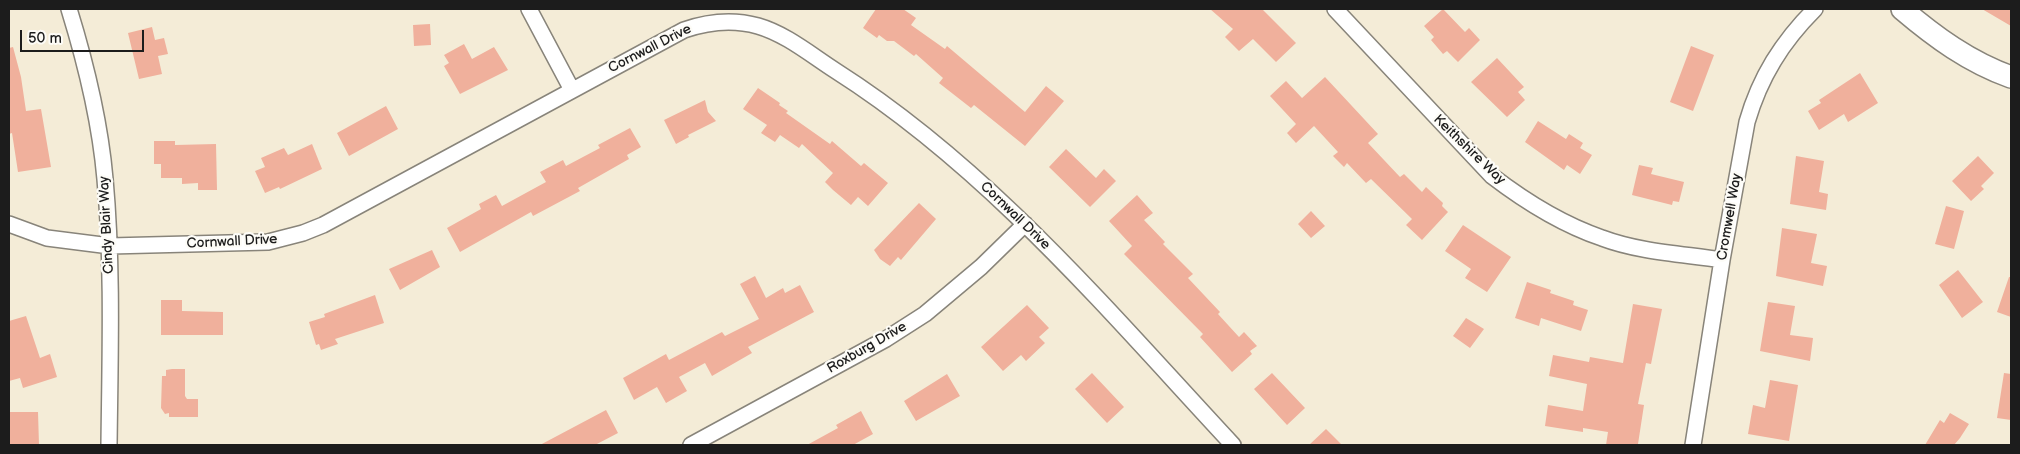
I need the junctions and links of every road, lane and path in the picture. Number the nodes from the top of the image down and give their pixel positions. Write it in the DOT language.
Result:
graph roads {
  1 [pos="69,9"];
  2 [pos="529,9"];
  3 [pos="1335,9"];
  4 [pos="1815,9"];
  5 [pos="1902,9"];
  6 [pos="2011,77"];
  7 [pos="572,90"];
  8 [pos="9,224"];
  9 [pos="1025,224"];
  10 [pos="110,246"];
  11 [pos="1722,260"];
  12 [pos="109,445"];
  13 [pos="691,445"];
  14 [pos="1233,445"];
  15 [pos="1693,445"];
  1 -- 10 [label="street, Cindy Blair Way"];
  2 -- 7 [label="street"];
  3 -- 11 [label="street, Keithshire Way"];
  4 -- 11 [label="street, Cromwell Way"];
  5 -- 6 [label="main road"];
  7 -- 9 [label="street, Cornwall Drive"];
  7 -- 10 [label="street, Cornwall Drive"];
  8 -- 10 [label="street, Cornwall Drive"];
  9 -- 13 [label="street, Roxburg Drive"];
  9 -- 14 [label="street, Cornwall Drive"];
  10 -- 12 [label="street, Cindy Blair Way"];
  11 -- 15 [label="street, Cromwell Way"];
}
